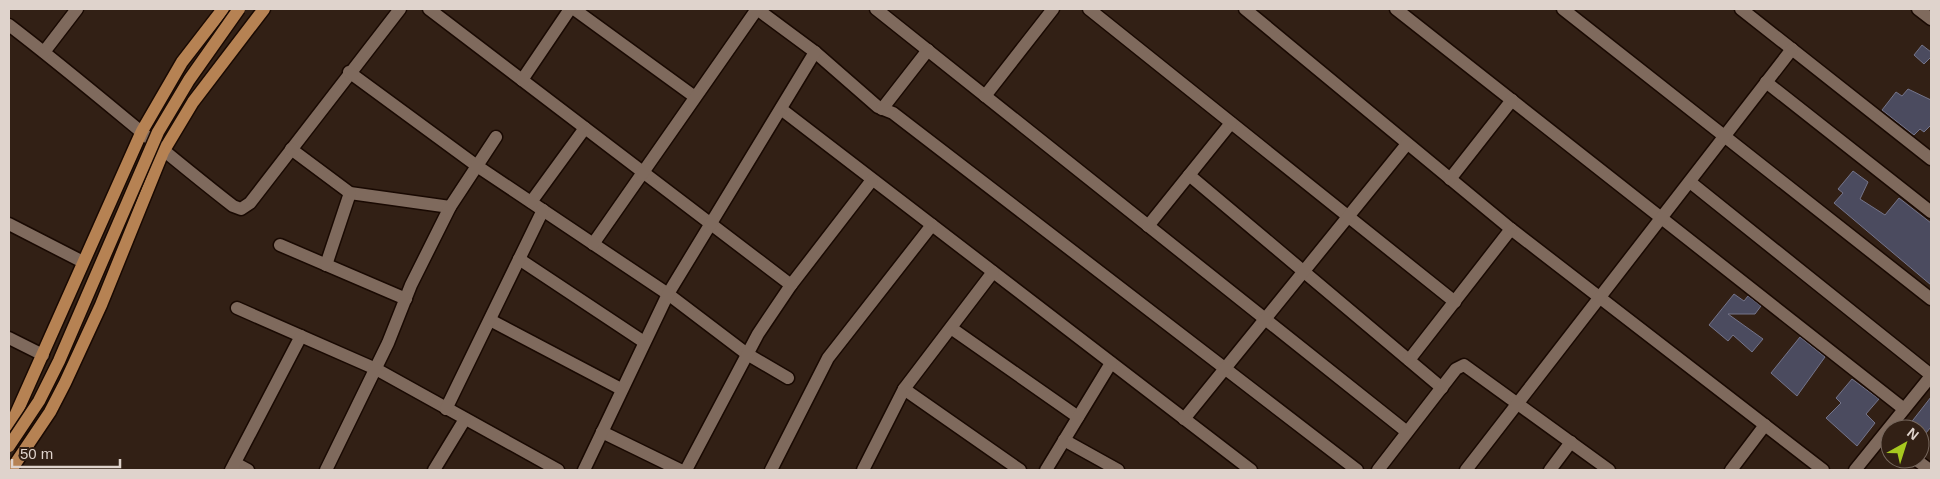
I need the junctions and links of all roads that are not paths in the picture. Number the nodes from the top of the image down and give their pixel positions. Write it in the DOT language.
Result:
graph roads {
  1 [pos="77,9"];
  2 [pos="223,9"];
  3 [pos="239,9"];
  4 [pos="264,9"];
  5 [pos="400,9"];
  6 [pos="430,9"];
  7 [pos="572,9"];
  8 [pos="757,9"];
  9 [pos="876,9"];
  10 [pos="1052,9"];
  11 [pos="1088,9"];
  12 [pos="1245,9"];
  13 [pos="1396,9"];
  14 [pos="1564,9"];
  15 [pos="1918,9"];
  16 [pos="1748,11"];
  17 [pos="1931,19"];
  18 [pos="9,25"];
  19 [pos="1792,49"];
  20 [pos="928,50"];
  21 [pos="44,52"];
  22 [pos="815,52"];
  23 [pos="350,72"];
  24 [pos="522,80"];
  25 [pos="1766,82"];
  26 [pos="985,96"];
  27 [pos="695,97"];
  28 [pos="1512,100"];
  29 [pos="781,109"];
  30 [pos="882,109"];
  31 [pos="1231,123"];
  32 [pos="585,128"];
  33 [pos="142,131"];
  34 [pos="1725,136"];
  35 [pos="496,137"];
  36 [pos="1407,144"];
  37 [pos="291,149"];
  38 [pos="163,152"];
  39 [pos="1931,159"];
  40 [pos="477,166"];
  41 [pos="643,172"];
  42 [pos="1189,175"];
  43 [pos="1450,179"];
  44 [pos="872,180"];
  45 [pos="1690,182"];
  46 [pos="350,193"];
  47 [pos="531,202"];
  48 [pos="450,207"];
  49 [pos="543,210"];
  50 [pos="1931,212"];
  51 [pos="1349,217"];
  52 [pos="1662,218"];
  53 [pos="9,224"];
  54 [pos="711,224"];
  55 [pos="932,226"];
  56 [pos="1148,226"];
  57 [pos="1510,229"];
  58 [pos="593,244"];
  59 [pos="280,245"];
  60 [pos="519,259"];
  61 [pos="83,262"];
  62 [pos="326,265"];
  63 [pos="993,272"];
  64 [pos="1304,272"];
  65 [pos="791,285"];
  66 [pos="668,294"];
  67 [pos="1599,298"];
  68 [pos="406,299"];
  69 [pos="1931,299"];
  70 [pos="1455,302"];
  71 [pos="237,308"];
  72 [pos="1265,319"];
  73 [pos="490,320"];
  74 [pos="951,328"];
  75 [pos="301,336"];
  76 [pos="9,338"];
  77 [pos="644,342"];
  78 [pos="747,354"];
  79 [pos="43,355"];
  80 [pos="1409,360"];
  81 [pos="1111,363"];
  82 [pos="1225,368"];
  83 [pos="376,369"];
  84 [pos="1931,376"];
  85 [pos="788,378"];
  86 [pos="1442,388"];
  87 [pos="621,389"];
  88 [pos="904,389"];
  89 [pos="1518,403"];
  90 [pos="446,408"];
  91 [pos="1904,409"];
  92 [pos="1078,417"];
  93 [pos="465,418"];
  94 [pos="1184,419"];
  95 [pos="1898,419"];
  96 [pos="9,425"];
  97 [pos="1765,425"];
  98 [pos="602,432"];
  99 [pos="1407,432"];
  100 [pos="1064,440"];
  101 [pos="1571,442"];
  102 [pos="1880,443"];
  103 [pos="9,446"];
  104 [pos="233,467"];
  105 [pos="11,470"];
  106 [pos="248,470"];
  107 [pos="326,470"];
  108 [pos="434,470"];
  109 [pos="558,470"];
  110 [pos="584,470"];
  111 [pos="680,470"];
  112 [pos="686,470"];
  113 [pos="770,470"];
  114 [pos="863,470"];
  115 [pos="1020,470"];
  116 [pos="1046,470"];
  117 [pos="1118,470"];
  118 [pos="1250,470"];
  119 [pos="1357,470"];
  120 [pos="1378,470"];
  121 [pos="1466,470"];
  122 [pos="1550,470"];
  123 [pos="1609,470"];
  124 [pos="1731,470"];
  125 [pos="1823,470"];
  126 [pos="1855,470"];
  1 -- 21 [label="street"];
  2 -- 33 [label="main road"];
  3 -- 103 [label="main road, bridge"];
  4 -- 38 [label="main road"];
  5 -- 23 [label="street"];
  6 -- 24 [label="street"];
  7 -- 24 [label="street"];
  7 -- 27 [label="street"];
  8 -- 22 [label="street"];
  8 -- 27 [label="street"];
  9 -- 20 [label="street"];
  10 -- 26 [label="street"];
  11 -- 31 [label="street"];
  12 -- 36 [label="street"];
  13 -- 28 [label="street"];
  14 -- 34 [label="street"];
  15 -- 17 [label="street"];
  16 -- 19 [label="street"];
  18 -- 21 [label="street"];
  19 -- 25 [label="street"];
  19 -- 39 [label="street"];
  20 -- 26 [label="street"];
  20 -- 30 [label="street"];
  21 -- 33 [label="street"];
  22 -- 29 [label="street"];
  22 -- 30 [label="street"];
  23 -- 37 [label="street"];
  23 -- 40 [label="street"];
  24 -- 32 [label="street"];
  25 -- 34 [label="street"];
  25 -- 50 [label="street"];
  26 -- 56 [label="street"];
  27 -- 41 [label="street"];
  28 -- 43 [label="street"];
  28 -- 52 [label="street"];
  29 -- 44 [label="street"];
  29 -- 54 [label="street"];
  30 -- 82 [label="street"];
  31 -- 42 [label="street"];
  31 -- 51 [label="street"];
  32 -- 41 [label="street"];
  32 -- 47 [label="street"];
  33 -- 38 [label="street"];
  33 -- 61 [label="main road"];
  34 -- 45 [label="street"];
  34 -- 69 [label="street"];
  35 -- 40 [label="street"];
  36 -- 43 [label="street"];
  36 -- 51 [label="street"];
  37 -- 38 [label="street"];
  37 -- 46 [label="street"];
  38 -- 105 [label="main road"];
  40 -- 47 [label="street"];
  40 -- 48 [label="street"];
  41 -- 54 [label="street"];
  41 -- 58 [label="street"];
  42 -- 56 [label="street"];
  42 -- 64 [label="street"];
  43 -- 57 [label="street"];
  44 -- 55 [label="street"];
  44 -- 65 [label="street"];
  45 -- 52 [label="street"];
  45 -- 84 [label="street"];
  46 -- 48 [label="street"];
  46 -- 62 [label="street"];
  47 -- 49 [label="street"];
  48 -- 68 [label="street"];
  49 -- 58 [label="street"];
  49 -- 60 [label="street"];
  51 -- 64 [label="street"];
  51 -- 70 [label="street"];
  52 -- 67 [label="street"];
  52 -- 91 [label="street"];
  53 -- 61 [label="street"];
  54 -- 65 [label="street"];
  54 -- 66 [label="street"];
  55 -- 63 [label="street"];
  55 -- 113 [label="street"];
  56 -- 72 [label="street"];
  57 -- 67 [label="street"];
  57 -- 70 [label="street"];
  58 -- 66 [label="street"];
  59 -- 62 [label="street"];
  60 -- 73 [label="street"];
  60 -- 77 [label="street"];
  61 -- 79 [label="main road"];
  62 -- 68 [label="street"];
  63 -- 74 [label="street"];
  63 -- 81 [label="street"];
  64 -- 72 [label="street"];
  64 -- 80 [label="street"];
  65 -- 78 [label="street"];
  66 -- 77 [label="street"];
  66 -- 78 [label="street"];
  67 -- 89 [label="street"];
  67 -- 97 [label="street"];
  68 -- 83 [label="street"];
  70 -- 80 [label="street"];
  71 -- 75 [label="street"];
  72 -- 82 [label="street"];
  72 -- 99 [label="street"];
  73 -- 87 [label="street"];
  73 -- 90 [label="street"];
  74 -- 88 [label="street"];
  74 -- 92 [label="street"];
  75 -- 83 [label="street"];
  75 -- 104 [label="street"];
  76 -- 79 [label="street"];
  77 -- 87 [label="street"];
  78 -- 85 [label="street"];
  78 -- 112 [label="street"];
  79 -- 96 [label="main road"];
  80 -- 86 [label="street"];
  81 -- 92 [label="street"];
  81 -- 94 [label="street"];
  82 -- 94 [label="street"];
  82 -- 119 [label="street"];
  83 -- 90 [label="street"];
  83 -- 107 [label="street"];
  84 -- 91 [label="street"];
  86 -- 89 [label="street"];
  86 -- 99 [label="street"];
  87 -- 98 [label="street"];
  88 -- 114 [label="street"];
  88 -- 115 [label="street"];
  89 -- 101 [label="street"];
  89 -- 121 [label="street"];
  90 -- 93 [label="street"];
  91 -- 95 [label="street"];
  92 -- 100 [label="street"];
  93 -- 108 [label="street"];
  93 -- 109 [label="street"];
  94 -- 118 [label="street"];
  97 -- 124 [label="street"];
  97 -- 125 [label="street"];
  98 -- 110 [label="street"];
  98 -- 111 [label="street"];
  99 -- 120 [label="street"];
  100 -- 116 [label="street"];
  100 -- 117 [label="street"];
  101 -- 122 [label="street"];
  101 -- 123 [label="street"];
  102 -- 126 [label="street"];
  104 -- 106 [label="street"];
}
